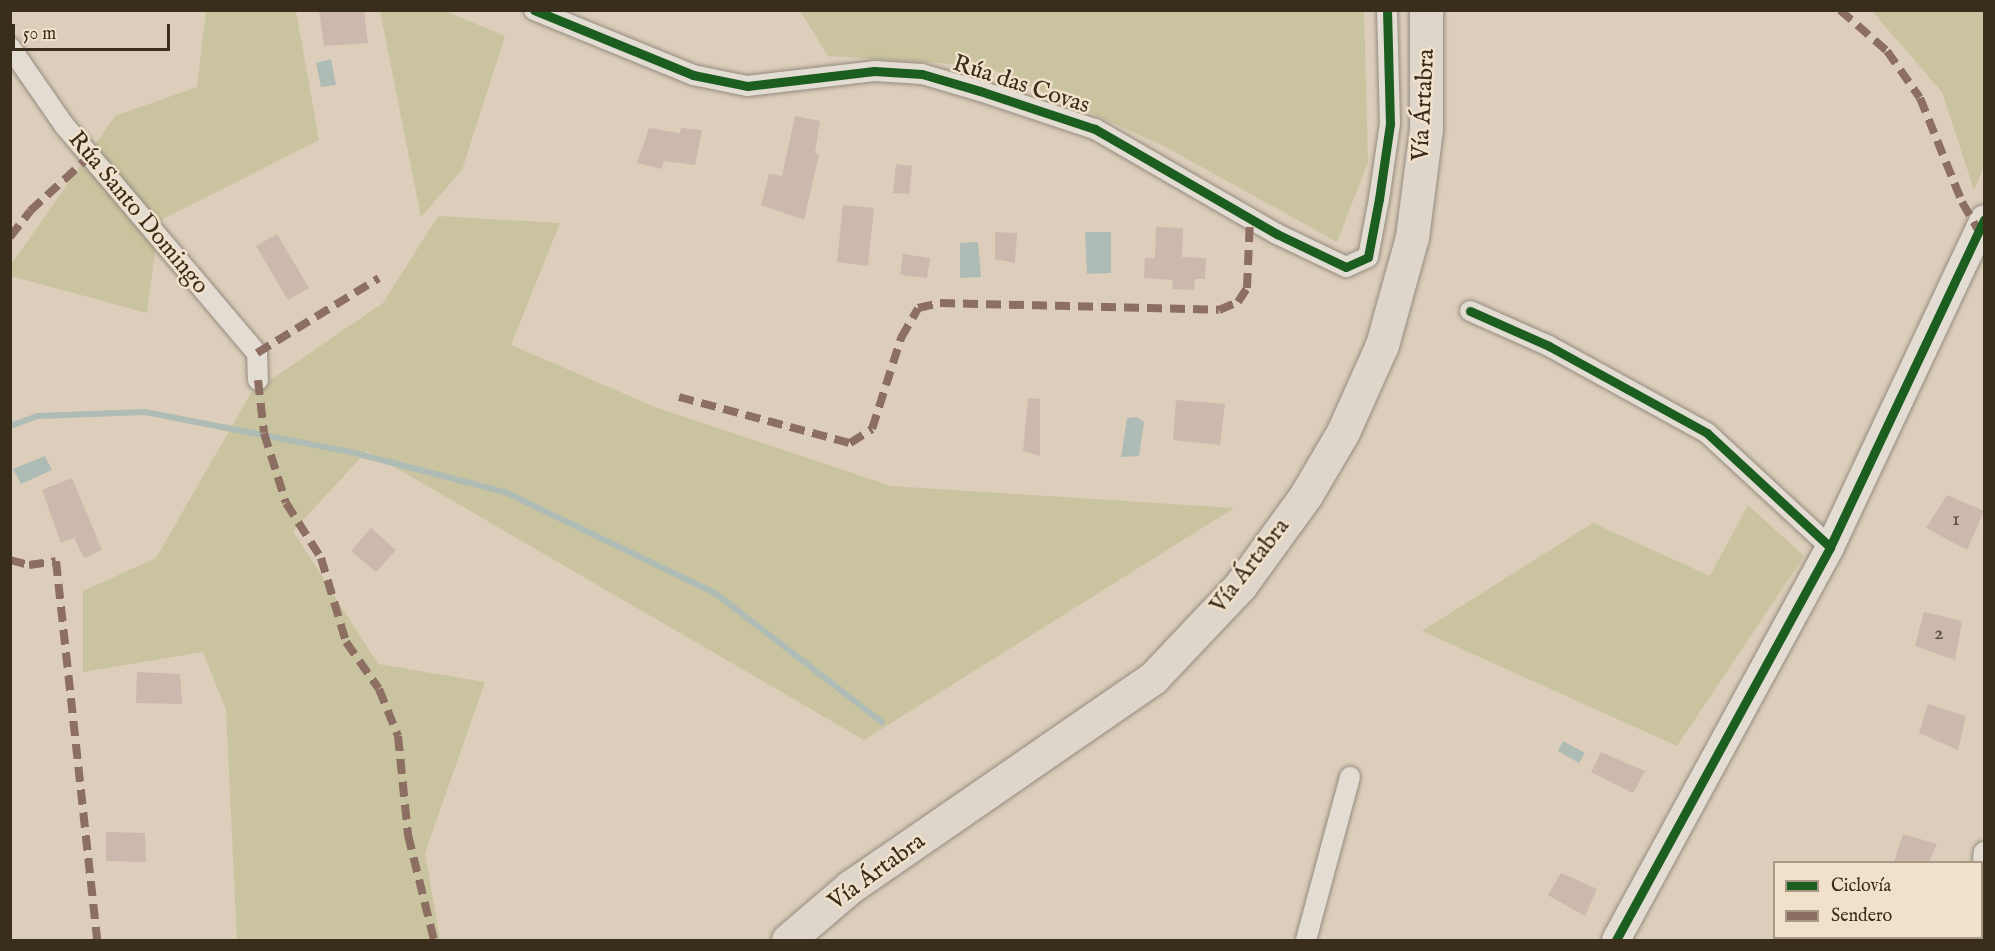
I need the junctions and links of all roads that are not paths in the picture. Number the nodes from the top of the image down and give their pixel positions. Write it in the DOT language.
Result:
graph roads {
  1 [pos="534,10"];
  2 [pos="1387,10"];
  3 [pos="1426,10"];
  4 [pos="10,46"];
  5 [pos="1983,228"];
  6 [pos="1470,311"];
  7 [pos="258,380"];
  8 [pos="1830,546"];
  9 [pos="1350,777"];
  10 [pos="788,940"];
  11 [pos="1306,940"];
  12 [pos="1616,940"];
  1 -- 2 [label="street, Rúa das Covas"];
  3 -- 10 [label="highway, Vía Ártabra"];
  4 -- 7 [label="street, Rúa Santo Domingo"];
  5 -- 8 [label="street"];
  6 -- 8 [label="street"];
  8 -- 12 [label="street"];
  9 -- 11 [label="street"];
}
